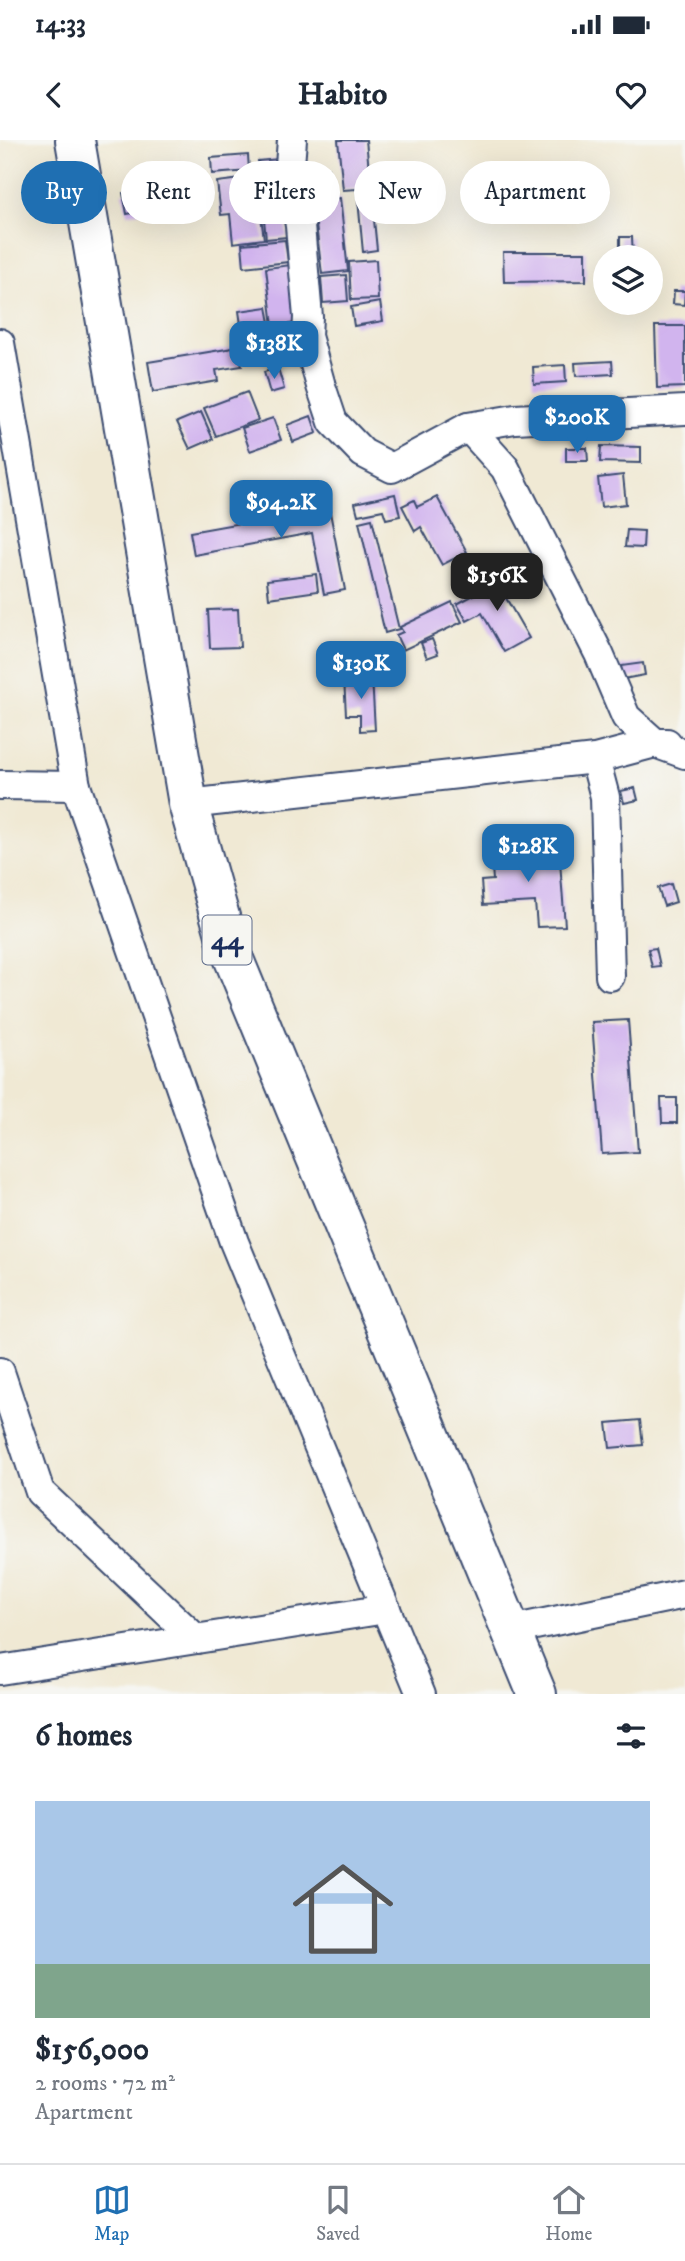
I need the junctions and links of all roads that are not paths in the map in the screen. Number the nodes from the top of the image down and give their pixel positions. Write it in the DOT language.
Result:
graph roads {
  1 [pos="75,140"];
  2 [pos="292,140"];
  3 [pos="0,343"];
  4 [pos="685,410"];
  5 [pos="468,427"];
  6 [pos="655,743"];
  7 [pos="685,744"];
  8 [pos="685,754"];
  9 [pos="595,759"];
  10 [pos="0,785"];
  11 [pos="76,786"];
  12 [pos="188,804"];
  13 [pos="610,976"];
  14 [pos="0,1372"];
  15 [pos="685,1594"];
  16 [pos="386,1609"];
  17 [pos="511,1630"];
  18 [pos="196,1639"];
  19 [pos="0,1670"];
  20 [pos="421,1694"];
  21 [pos="537,1694"];
  1 -- 12 [label="main road, 44"];
  2 -- 5 [label="street"];
  3 -- 11 [label="street"];
  4 -- 5 [label="street"];
  5 -- 6 [label="street"];
  6 -- 7 [label="street"];
  6 -- 8 [label="street"];
  6 -- 9 [label="street"];
  9 -- 12 [label="street"];
  9 -- 13 [label="street"];
  10 -- 11 [label="street"];
  11 -- 16 [label="street"];
  12 -- 17 [label="main road, 44"];
  14 -- 18 [label="street"];
  15 -- 17 [label="street"];
  16 -- 18 [label="street"];
  16 -- 20 [label="street"];
  17 -- 21 [label="main road, 44"];
  18 -- 19 [label="street"];
}
